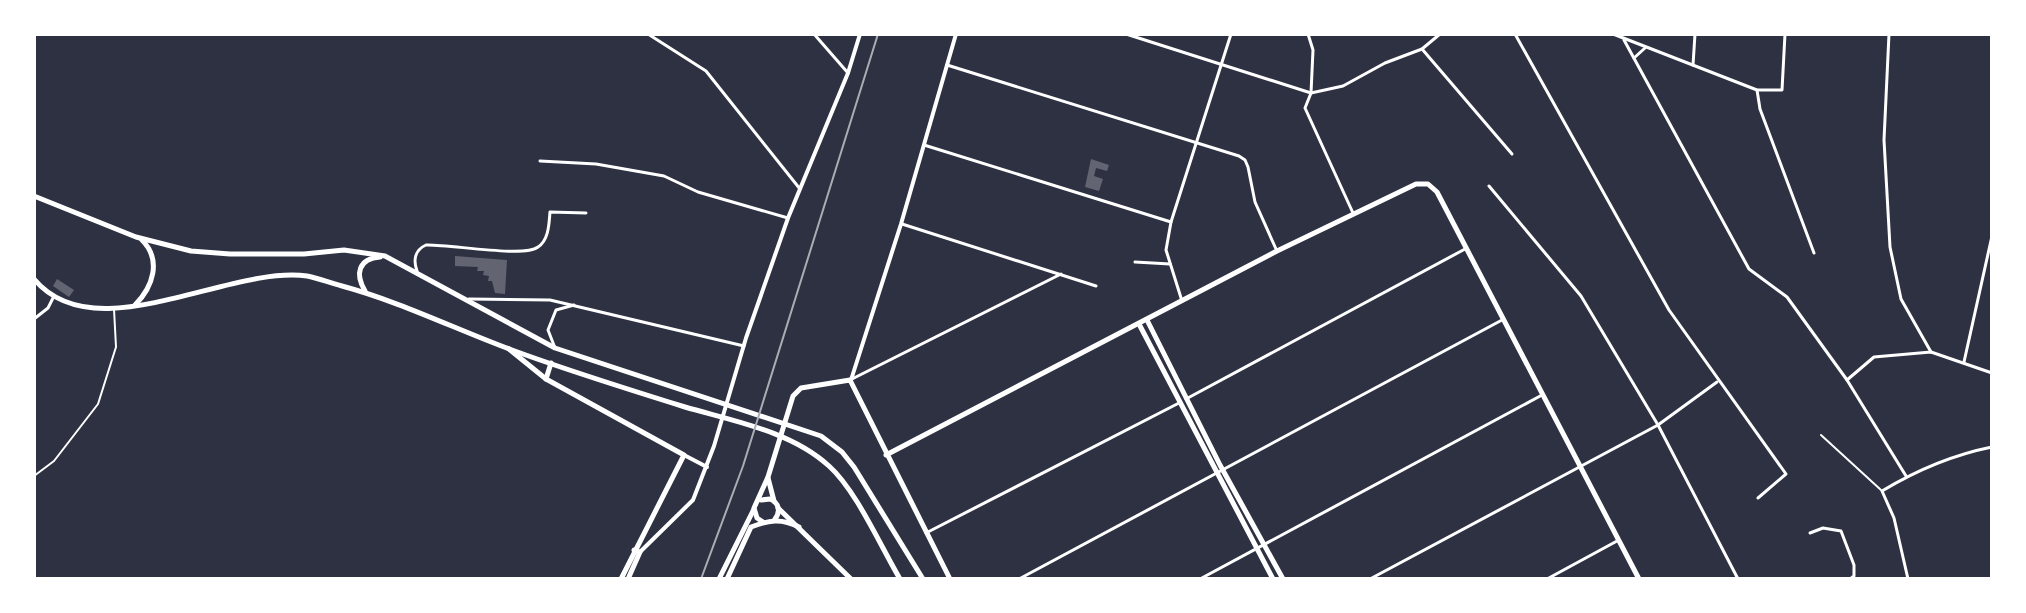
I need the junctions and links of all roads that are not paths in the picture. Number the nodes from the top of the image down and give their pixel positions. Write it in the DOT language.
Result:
graph roads {
  1 [pos="648,34"];
  2 [pos="814,34"];
  3 [pos="860,34"];
  4 [pos="956,34"];
  5 [pos="1126,34"];
  6 [pos="1231,34"];
  7 [pos="1308,34"];
  8 [pos="1440,34"];
  9 [pos="1515,34"];
  10 [pos="1613,34"];
  11 [pos="1695,34"];
  12 [pos="1785,34"];
  13 [pos="1889,34"];
  14 [pos="1624,40"];
  15 [pos="1645,48"];
  16 [pos="1422,49"];
  17 [pos="1634,58"];
  18 [pos="1222,64"];
  19 [pos="947,65"];
  20 [pos="1693,65"];
  21 [pos="848,73"];
  22 [pos="1757,90"];
  23 [pos="1311,93"];
  24 [pos="1992,108"];
  25 [pos="1195,142"];
  26 [pos="924,145"];
  27 [pos="1991,148"];
  28 [pos="1512,154"];
  29 [pos="540,161"];
  30 [pos="1489,186"];
  31 [pos="800,189"];
  32 [pos="35,197"];
  33 [pos="586,213"];
  34 [pos="1353,214"];
  35 [pos="788,218"];
  36 [pos="1171,222"];
  37 [pos="901,224"];
  38 [pos="1992,236"];
  39 [pos="136,237"];
  40 [pos="1465,249"];
  41 [pos="1277,251"];
  42 [pos="1814,253"];
  43 [pos="385,256"];
  44 [pos="1135,262"];
  45 [pos="1170,264"];
  46 [pos="418,274"];
  47 [pos="1061,274"];
  48 [pos="34,279"];
  49 [pos="1096,286"];
  50 [pos="366,292"];
  51 [pos="54,296"];
  52 [pos="461,299"];
  53 [pos="1182,301"];
  54 [pos="135,306"];
  55 [pos="586,306"];
  56 [pos="114,309"];
  57 [pos="34,319"];
  58 [pos="1147,320"];
  59 [pos="1503,320"];
  60 [pos="1139,324"];
  61 [pos="744,346"];
  62 [pos="555,348"];
  63 [pos="509,349"];
  64 [pos="1931,352"];
  65 [pos="1964,362"];
  66 [pos="551,363"];
  67 [pos="1992,373"];
  68 [pos="546,379"];
  69 [pos="850,380"];
  70 [pos="1847,380"];
  71 [pos="1718,381"];
  72 [pos="1542,395"];
  73 [pos="1187,399"];
  74 [pos="1179,403"];
  75 [pos="1658,425"];
  76 [pos="1821,435"];
  77 [pos="1992,447"];
  78 [pos="684,455"];
  79 [pos="886,455"];
  80 [pos="707,467"];
  81 [pos="1580,468"];
  82 [pos="1223,470"];
  83 [pos="1216,473"];
  84 [pos="34,476"];
  85 [pos="1906,476"];
  86 [pos="768,477"];
  87 [pos="1882,491"];
  88 [pos="1758,498"];
  89 [pos="760,500"];
  90 [pos="774,501"];
  91 [pos="754,508"];
  92 [pos="778,508"];
  93 [pos="775,519"];
  94 [pos="763,522"];
  95 [pos="799,527"];
  96 [pos="926,533"];
  97 [pos="1810,533"];
  98 [pos="1619,540"];
  99 [pos="1264,544"];
  100 [pos="1257,549"];
  101 [pos="637,551"];
  102 [pos="621,579"];
  103 [pos="628,579"];
  104 [pos="719,579"];
  105 [pos="727,579"];
  106 [pos="851,579"];
  107 [pos="900,579"];
  108 [pos="923,579"];
  109 [pos="950,579"];
  110 [pos="1019,579"];
  111 [pos="1200,579"];
  112 [pos="1273,579"];
  113 [pos="1283,579"];
  114 [pos="1370,579"];
  115 [pos="1547,579"];
  116 [pos="1639,579"];
  117 [pos="1738,579"];
  118 [pos="1850,579"];
  119 [pos="1908,579"];
  1 -- 31 [label="street"];
  2 -- 21 [label="street"];
  3 -- 21 [label="street"];
  4 -- 19 [label="street"];
  5 -- 18 [label="street"];
  6 -- 18 [label="street"];
  7 -- 23 [label="street"];
  8 -- 16 [label="street"];
  9 -- 71 [label="street"];
  10 -- 14 [label="street"];
  11 -- 20 [label="street"];
  12 -- 22 [label="street"];
  13 -- 64 [label="street"];
  14 -- 15 [label="street"];
  14 -- 17 [label="street"];
  15 -- 17 [label="street"];
  15 -- 20 [label="street"];
  16 -- 23 [label="street"];
  16 -- 28 [label="street"];
  17 -- 70 [label="street"];
  18 -- 23 [label="street"];
  18 -- 25 [label="street"];
  19 -- 25 [label="street"];
  19 -- 26 [label="street"];
  20 -- 22 [label="street"];
  21 -- 31 [label="street"];
  22 -- 42 [label="street"];
  23 -- 34 [label="street"];
  24 -- 27 [label="street"];
  25 -- 36 [label="street"];
  25 -- 41 [label="street"];
  26 -- 36 [label="street"];
  26 -- 37 [label="street"];
  29 -- 35 [label="street"];
  30 -- 75 [label="street"];
  31 -- 35 [label="street"];
  32 -- 39 [label="main road"];
  33 -- 46 [label="street"];
  34 -- 40 [label="main road"];
  34 -- 41 [label="main road"];
  35 -- 61 [label="street"];
  36 -- 45 [label="street"];
  37 -- 47 [label="street"];
  37 -- 69 [label="street"];
  38 -- 65 [label="street"];
  39 -- 43 [label="main road"];
  39 -- 54 [label="main road"];
  40 -- 59 [label="main road"];
  40 -- 73 [label="street"];
  41 -- 53 [label="main road"];
  43 -- 46 [label="main road"];
  43 -- 50 [label="main road"];
  44 -- 45 [label="street"];
  45 -- 53 [label="street"];
  46 -- 52 [label="main road"];
  47 -- 49 [label="street"];
  47 -- 69 [label="street"];
  48 -- 51 [label="main road"];
  50 -- 54 [label="main road"];
  50 -- 63 [label="main road"];
  51 -- 56 [label="main road"];
  51 -- 57 [label="street"];
  52 -- 55 [label="street"];
  52 -- 62 [label="main road"];
  53 -- 58 [label="main road"];
  54 -- 56 [label="main road"];
  55 -- 61 [label="street"];
  55 -- 62 [label="street"];
  56 -- 84 [label="lane"];
  58 -- 60 [label="main road"];
  58 -- 73 [label="main road"];
  59 -- 72 [label="main road"];
  59 -- 82 [label="street"];
  60 -- 74 [label="main road"];
  60 -- 79 [label="main road"];
  61 -- 80 [label="street"];
  62 -- 108 [label="main road"];
  63 -- 66 [label="main road"];
  63 -- 68 [label="main road"];
  64 -- 65 [label="street"];
  64 -- 70 [label="street"];
  65 -- 67 [label="street"];
  66 -- 68 [label="main road"];
  66 -- 107 [label="main road"];
  68 -- 78 [label="main road"];
  69 -- 79 [label="main road"];
  69 -- 86 [label="main road"];
  70 -- 85 [label="street"];
  71 -- 75 [label="street"];
  71 -- 88 [label="street"];
  72 -- 81 [label="main road"];
  72 -- 99 [label="street"];
  73 -- 74 [label="street"];
  73 -- 82 [label="main road"];
  74 -- 83 [label="main road"];
  74 -- 96 [label="street"];
  75 -- 81 [label="street"];
  75 -- 117 [label="street"];
  76 -- 87 [label="lane"];
  77 -- 85 [label="street"];
  78 -- 80 [label="street"];
  78 -- 101 [label="main road"];
  79 -- 96 [label="main road"];
  80 -- 101 [label="street"];
  81 -- 98 [label="main road"];
  81 -- 114 [label="street"];
  82 -- 83 [label="street"];
  82 -- 99 [label="main road"];
  83 -- 100 [label="main road"];
  83 -- 110 [label="street"];
  85 -- 87 [label="street"];
  86 -- 89 [label="main road"];
  86 -- 90 [label="main road"];
  87 -- 119 [label="street"];
  89 -- 90 [label="main road"];
  89 -- 91 [label="main road"];
  90 -- 92 [label="main road"];
  91 -- 94 [label="main road"];
  91 -- 104 [label="main road"];
  92 -- 93 [label="main road"];
  92 -- 95 [label="main road"];
  93 -- 94 [label="main road"];
  93 -- 95 [label="main road"];
  94 -- 105 [label="main road"];
  95 -- 106 [label="main road"];
  96 -- 109 [label="main road"];
  97 -- 118 [label="street"];
  98 -- 115 [label="street"];
  98 -- 116 [label="main road"];
  99 -- 100 [label="street"];
  99 -- 113 [label="main road"];
  100 -- 111 [label="street"];
  100 -- 112 [label="main road"];
  101 -- 102 [label="main road"];
  101 -- 103 [label="main road"];
}
